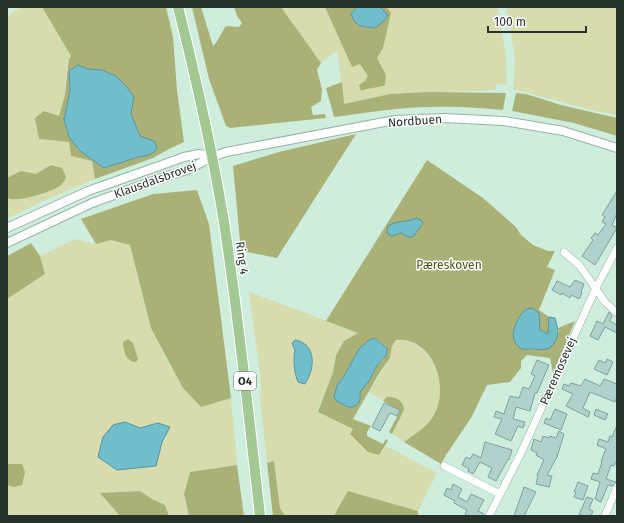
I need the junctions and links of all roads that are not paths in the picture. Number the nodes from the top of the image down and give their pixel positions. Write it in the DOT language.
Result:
graph roads {
  1 [pos="178,7"];
  2 [pos="617,148"];
  3 [pos="212,157"];
  4 [pos="7,228"];
  5 [pos="7,243"];
  6 [pos="617,248"];
  7 [pos="564,252"];
  8 [pos="595,290"];
  9 [pos="617,313"];
  10 [pos="444,466"];
  11 [pos="617,487"];
  12 [pos="500,494"];
  13 [pos="260,516"];
  14 [pos="489,516"];
  15 [pos="605,516"];
  1 -- 3 [label="main road, Ring 4 / O4"];
  2 -- 3 [label="street, Nordbuen"];
  3 -- 4 [label="street, Klausdalsbrovej"];
  3 -- 5 [label="street, Klausdalsbrovej"];
  3 -- 13 [label="main road, Ring 4 / O4"];
  6 -- 8 [label="street, Pæremosevej"];
  7 -- 8 [label="street"];
  8 -- 9 [label="street"];
  8 -- 12 [label="street, Pæremosevej"];
  10 -- 12 [label="street"];
  11 -- 15 [label="street"];
  12 -- 14 [label="street, Pæremosevej"];
}
